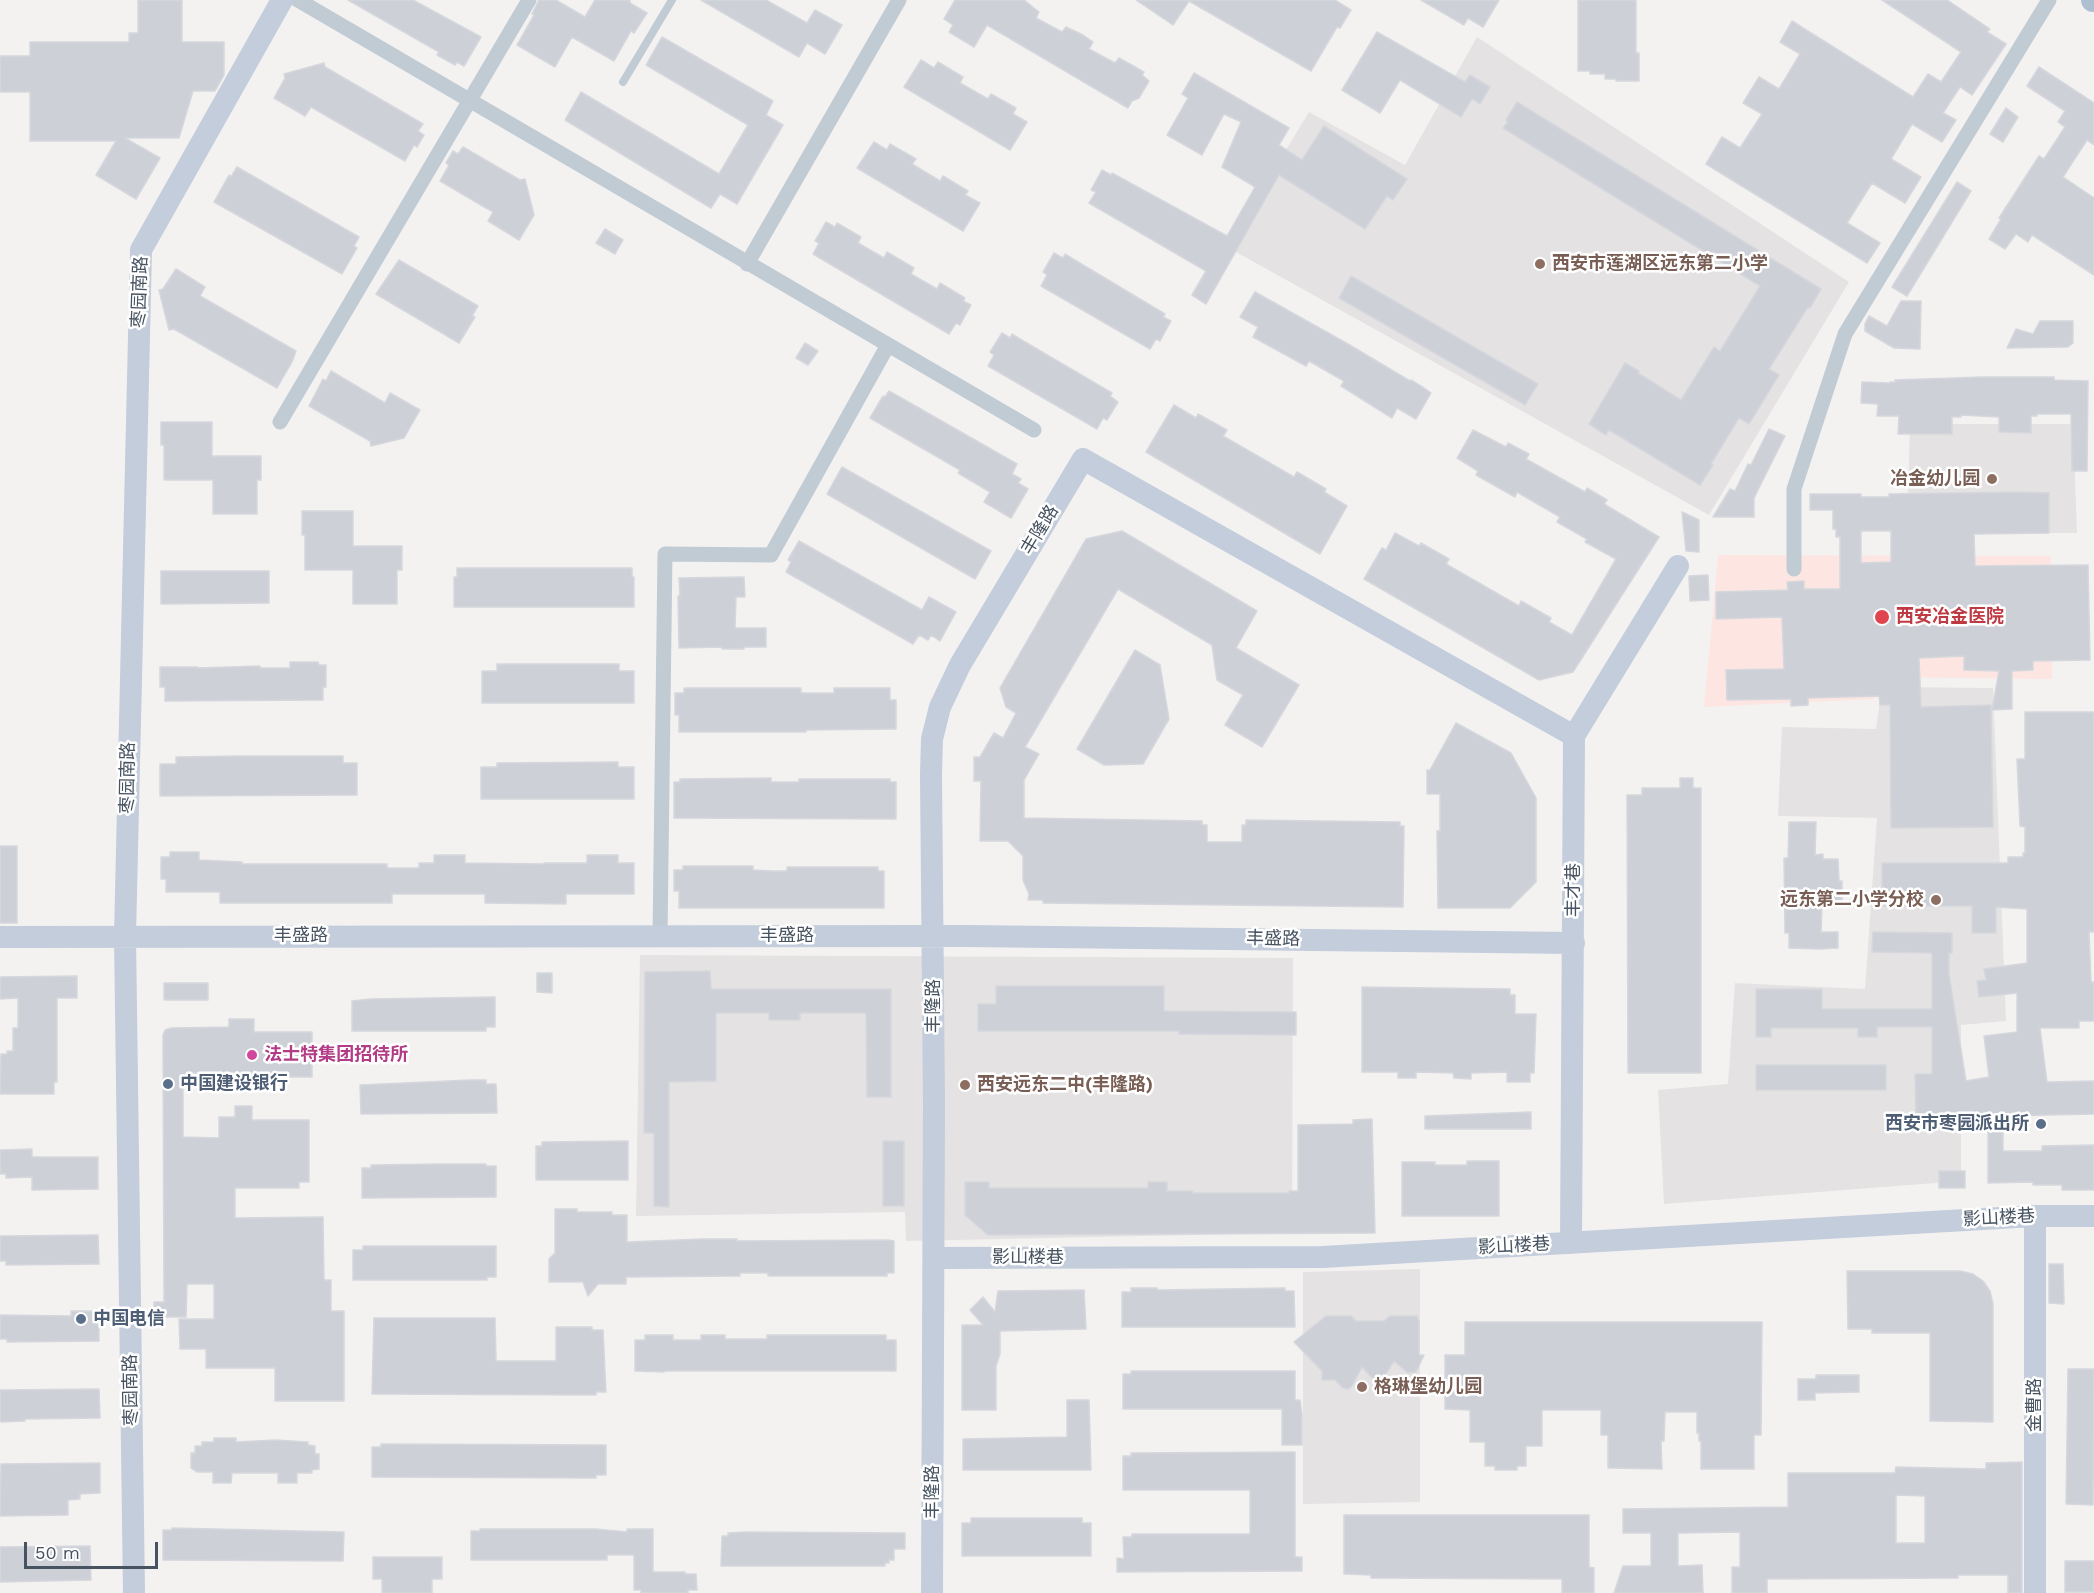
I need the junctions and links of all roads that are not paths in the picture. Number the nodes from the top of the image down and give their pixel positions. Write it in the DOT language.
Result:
graph roads {
  1 [pos="282,0"];
  2 [pos="298,0"];
  3 [pos="529,0"];
  4 [pos="672,0"];
  5 [pos="898,0"];
  6 [pos="2049,0"];
  7 [pos="623,82"];
  8 [pos="470,101"];
  9 [pos="747,264"];
  10 [pos="888,345"];
  11 [pos="280,422"];
  12 [pos="1035,430"];
  13 [pos="1678,566"];
  14 [pos="1794,569"];
  15 [pos="1574,736"];
  16 [pos="125,936"];
  17 [pos="660,936"];
  18 [pos="932,936"];
  19 [pos="0,937"];
  20 [pos="1574,943"];
  21 [pos="2035,1216"];
  22 [pos="2094,1216"];
  23 [pos="1571,1243"];
  24 [pos="934,1258"];
  25 [pos="134,1593"];
  26 [pos="932,1593"];
  27 [pos="2035,1593"];
  1 -- 16 [label="street, 枣园南路"];
  2 -- 8 [label="street"];
  3 -- 8 [label="street"];
  4 -- 7 [label="lane"];
  5 -- 9 [label="street"];
  6 -- 14 [label="street"];
  8 -- 9 [label="street"];
  8 -- 11 [label="street"];
  9 -- 10 [label="street"];
  10 -- 12 [label="street"];
  10 -- 17 [label="street"];
  13 -- 15 [label="street"];
  15 -- 18 [label="street, 丰隆路"];
  15 -- 20 [label="street, 丰才巷"];
  16 -- 17 [label="street, 丰盛路"];
  16 -- 19 [label="street, 丰盛路"];
  16 -- 25 [label="street, 枣园南路"];
  17 -- 18 [label="street, 丰盛路"];
  18 -- 20 [label="street, 丰盛路"];
  18 -- 24 [label="street, 丰隆路"];
  20 -- 23 [label="street, 丰才巷"];
  21 -- 22 [label="street, 影山楼巷"];
  21 -- 23 [label="street, 影山楼巷"];
  21 -- 27 [label="street, 金曹路"];
  23 -- 24 [label="street, 影山楼巷"];
  24 -- 26 [label="street, 丰隆路"];
}
